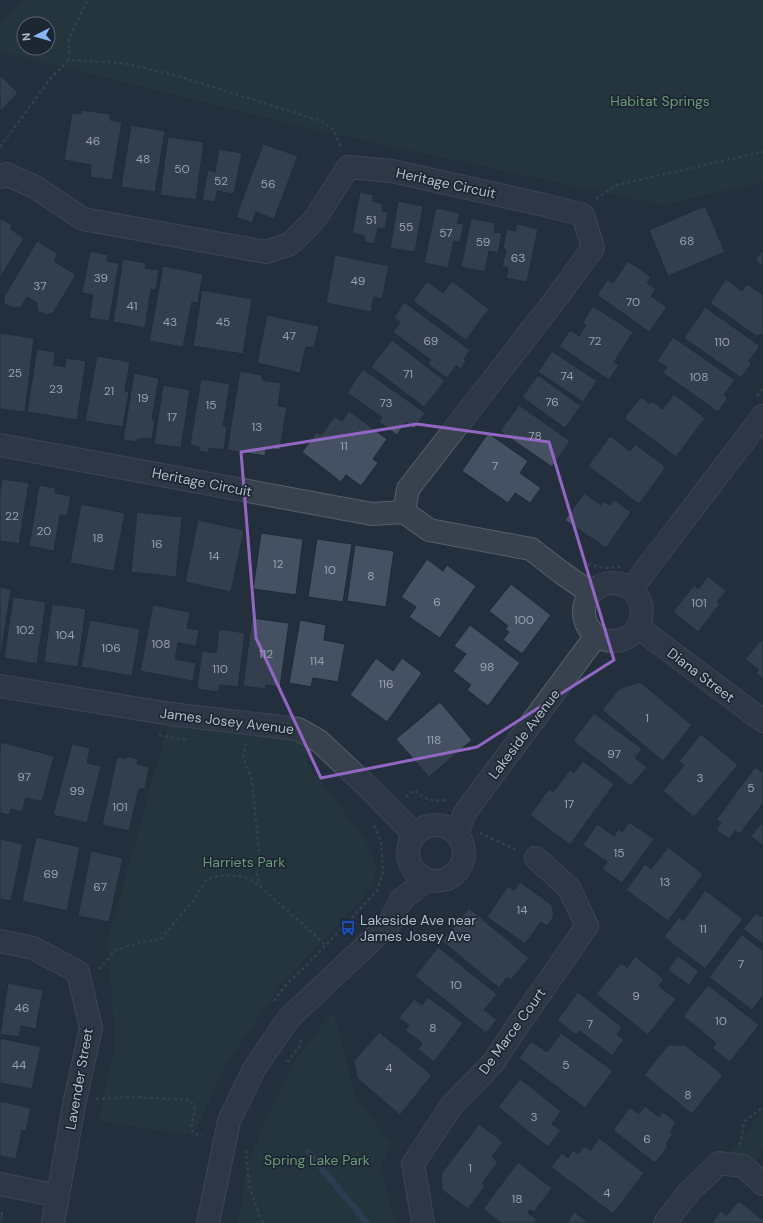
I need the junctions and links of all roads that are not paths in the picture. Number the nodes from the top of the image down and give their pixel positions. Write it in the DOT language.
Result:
graph roads {
  1 [pos="0,177"];
  2 [pos="758,408"];
  3 [pos="0,445"];
  4 [pos="404,512"];
  5 [pos="631,589"];
  6 [pos="583,597"];
  7 [pos="639,628"];
  8 [pos="586,632"];
  9 [pos="0,686"];
  10 [pos="763,722"];
  11 [pos="414,834"];
  12 [pos="457,834"];
  13 [pos="536,858"];
  14 [pos="423,879"];
  15 [pos="0,941"];
  16 [pos="0,1184"];
  17 [pos="763,1184"];
  18 [pos="58,1196"];
  19 [pos="53,1223"];
  20 [pos="208,1223"];
  21 [pos="423,1223"];
  22 [pos="665,1223"];
  1 -- 4 [label="street, Heritage Circuit"];
  2 -- 5 [label="street"];
  3 -- 4 [label="street, Heritage Circuit"];
  4 -- 6 [label="street"];
  5 -- 6 [label="street"];
  5 -- 7 [label="street"];
  6 -- 8 [label="street"];
  7 -- 8 [label="street"];
  7 -- 10 [label="street, Diana Street"];
  8 -- 12 [label="street, Lakeside Avenue"];
  9 -- 11 [label="street, James Josey Avenue"];
  11 -- 12 [label="street"];
  11 -- 14 [label="street"];
  12 -- 14 [label="street"];
  13 -- 21 [label="street, De Marce Court"];
  14 -- 20 [label="street"];
  15 -- 18 [label="street, Lavender Street"];
  16 -- 18 [label="street"];
  17 -- 22 [label="street"];
  18 -- 19 [label="street, Lavender Street"];
}
